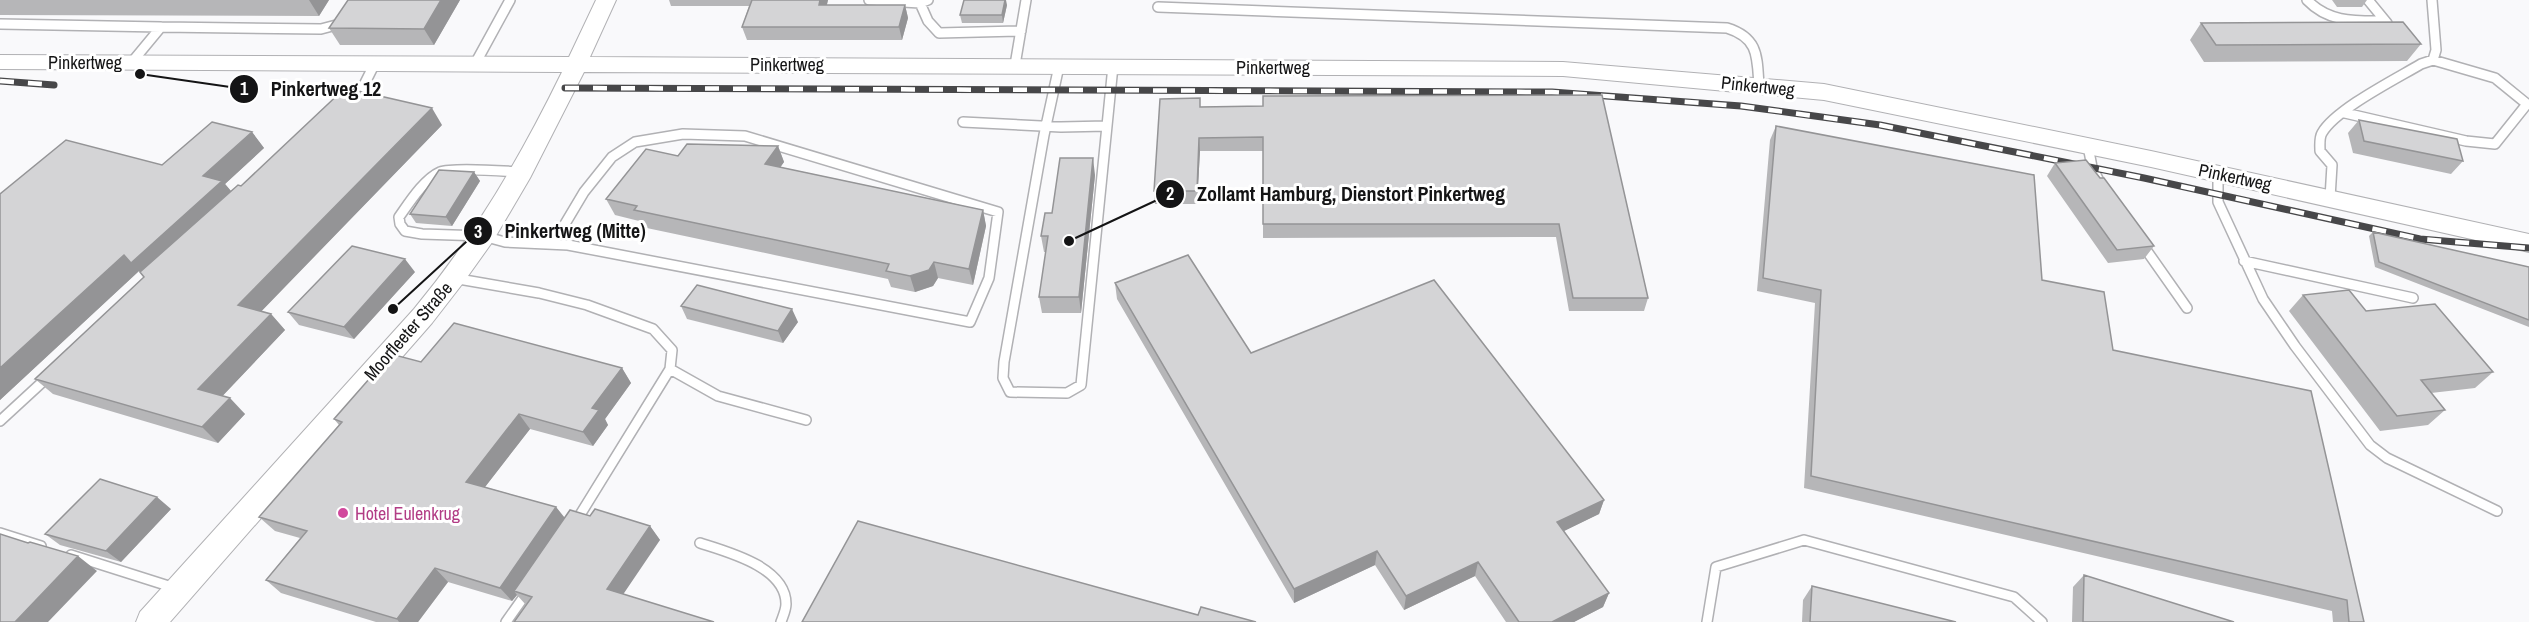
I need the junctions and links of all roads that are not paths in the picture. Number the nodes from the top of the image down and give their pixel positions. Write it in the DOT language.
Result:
graph roads {
  1 [pos="510,0"];
  2 [pos="606,0"];
  3 [pos="869,0"];
  4 [pos="1026,0"];
  5 [pos="2307,0"];
  6 [pos="2368,0"];
  7 [pos="2432,0"];
  8 [pos="924,2"];
  9 [pos="1158,7"];
  10 [pos="345,17"];
  11 [pos="2385,21"];
  12 [pos="0,24"];
  13 [pos="161,27"];
  14 [pos="2392,30"];
  15 [pos="1022,31"];
  16 [pos="2414,56"];
  17 [pos="2433,60"];
  18 [pos="0,62"];
  19 [pos="132,62"];
  20 [pos="375,63"];
  21 [pos="475,64"];
  22 [pos="577,64"];
  23 [pos="2421,64"];
  24 [pos="1015,65"];
  25 [pos="1059,66"];
  26 [pos="1113,66"];
  27 [pos="1759,86"];
  28 [pos="349,103"];
  29 [pos="2345,113"];
  30 [pos="963,122"];
  31 [pos="1046,126"];
  32 [pos="1107,126"];
  33 [pos="2088,146"];
  34 [pos="520,172"];
  35 [pos="2218,173"];
  36 [pos="2102,185"];
  37 [pos="2330,198"];
  38 [pos="2135,232"];
  39 [pos="483,236"];
  40 [pos="2529,243"];
  41 [pos="553,244"];
  42 [pos="2244,261"];
  43 [pos="453,278"];
  44 [pos="2413,298"];
  45 [pos="2187,308"];
  46 [pos="61,365"];
  47 [pos="670,369"];
  48 [pos="806,420"];
  49 [pos="0,421"];
  50 [pos="2497,512"];
  51 [pos="570,530"];
  52 [pos="0,533"];
  53 [pos="700,543"];
  54 [pos="532,585"];
  55 [pos="180,590"];
  56 [pos="151,622"];
  57 [pos="506,622"];
  58 [pos="781,622"];
  59 [pos="1707,622"];
  60 [pos="2042,622"];
  1 -- 21 [label="lane"];
  2 -- 22 [label="street, Moorfleeter Straße"];
  3 -- 8 [label="lane"];
  4 -- 15 [label="lane"];
  5 -- 11 [label="lane"];
  6 -- 11 [label="lane"];
  7 -- 17 [label="lane"];
  8 -- 15 [label="lane"];
  9 -- 27 [label="lane"];
  10 -- 13 [label="lane"];
  11 -- 14 [label="lane"];
  12 -- 13 [label="lane"];
  13 -- 19 [label="lane"];
  15 -- 24 [label="lane"];
  16 -- 23 [label="lane"];
  17 -- 23 [label="lane"];
  17 -- 29 [label="lane"];
  18 -- 19 [label="street, Pinkertweg"];
  19 -- 20 [label="street, Pinkertweg"];
  20 -- 21 [label="street, Pinkertweg"];
  20 -- 28 [label="lane"];
  21 -- 22 [label="street, Pinkertweg"];
  22 -- 24 [label="street, Pinkertweg"];
  22 -- 34 [label="street, Moorfleeter Straße"];
  23 -- 29 [label="lane"];
  24 -- 25 [label="street, Pinkertweg"];
  25 -- 26 [label="street, Pinkertweg"];
  25 -- 31 [label="lane"];
  26 -- 27 [label="street, Pinkertweg"];
  26 -- 32 [label="lane"];
  27 -- 33 [label="street, Pinkertweg"];
  29 -- 37 [label="lane"];
  30 -- 31 [label="lane"];
  31 -- 32 [label="lane"];
  31 -- 32 [label="lane"];
  33 -- 35 [label="street, Pinkertweg"];
  33 -- 36 [label="lane"];
  34 -- 39 [label="street, Moorfleeter Straße"];
  34 -- 39 [label="lane"];
  35 -- 37 [label="street, Pinkertweg"];
  35 -- 42 [label="lane"];
  37 -- 40 [label="street, Pinkertweg"];
  38 -- 45 [label="lane"];
  39 -- 41 [label="lane"];
  39 -- 43 [label="street, Moorfleeter Straße"];
  41 -- 41 [label="lane"];
  42 -- 44 [label="lane"];
  42 -- 50 [label="lane"];
  43 -- 47 [label="lane"];
  43 -- 55 [label="street, Moorfleeter Straße"];
  46 -- 49 [label="lane"];
  47 -- 48 [label="lane"];
  47 -- 51 [label="lane"];
  52 -- 55 [label="lane"];
  53 -- 58 [label="lane"];
  54 -- 57 [label="lane"];
  55 -- 56 [label="street, Moorfleeter Straße"];
  59 -- 60 [label="lane"];
}
